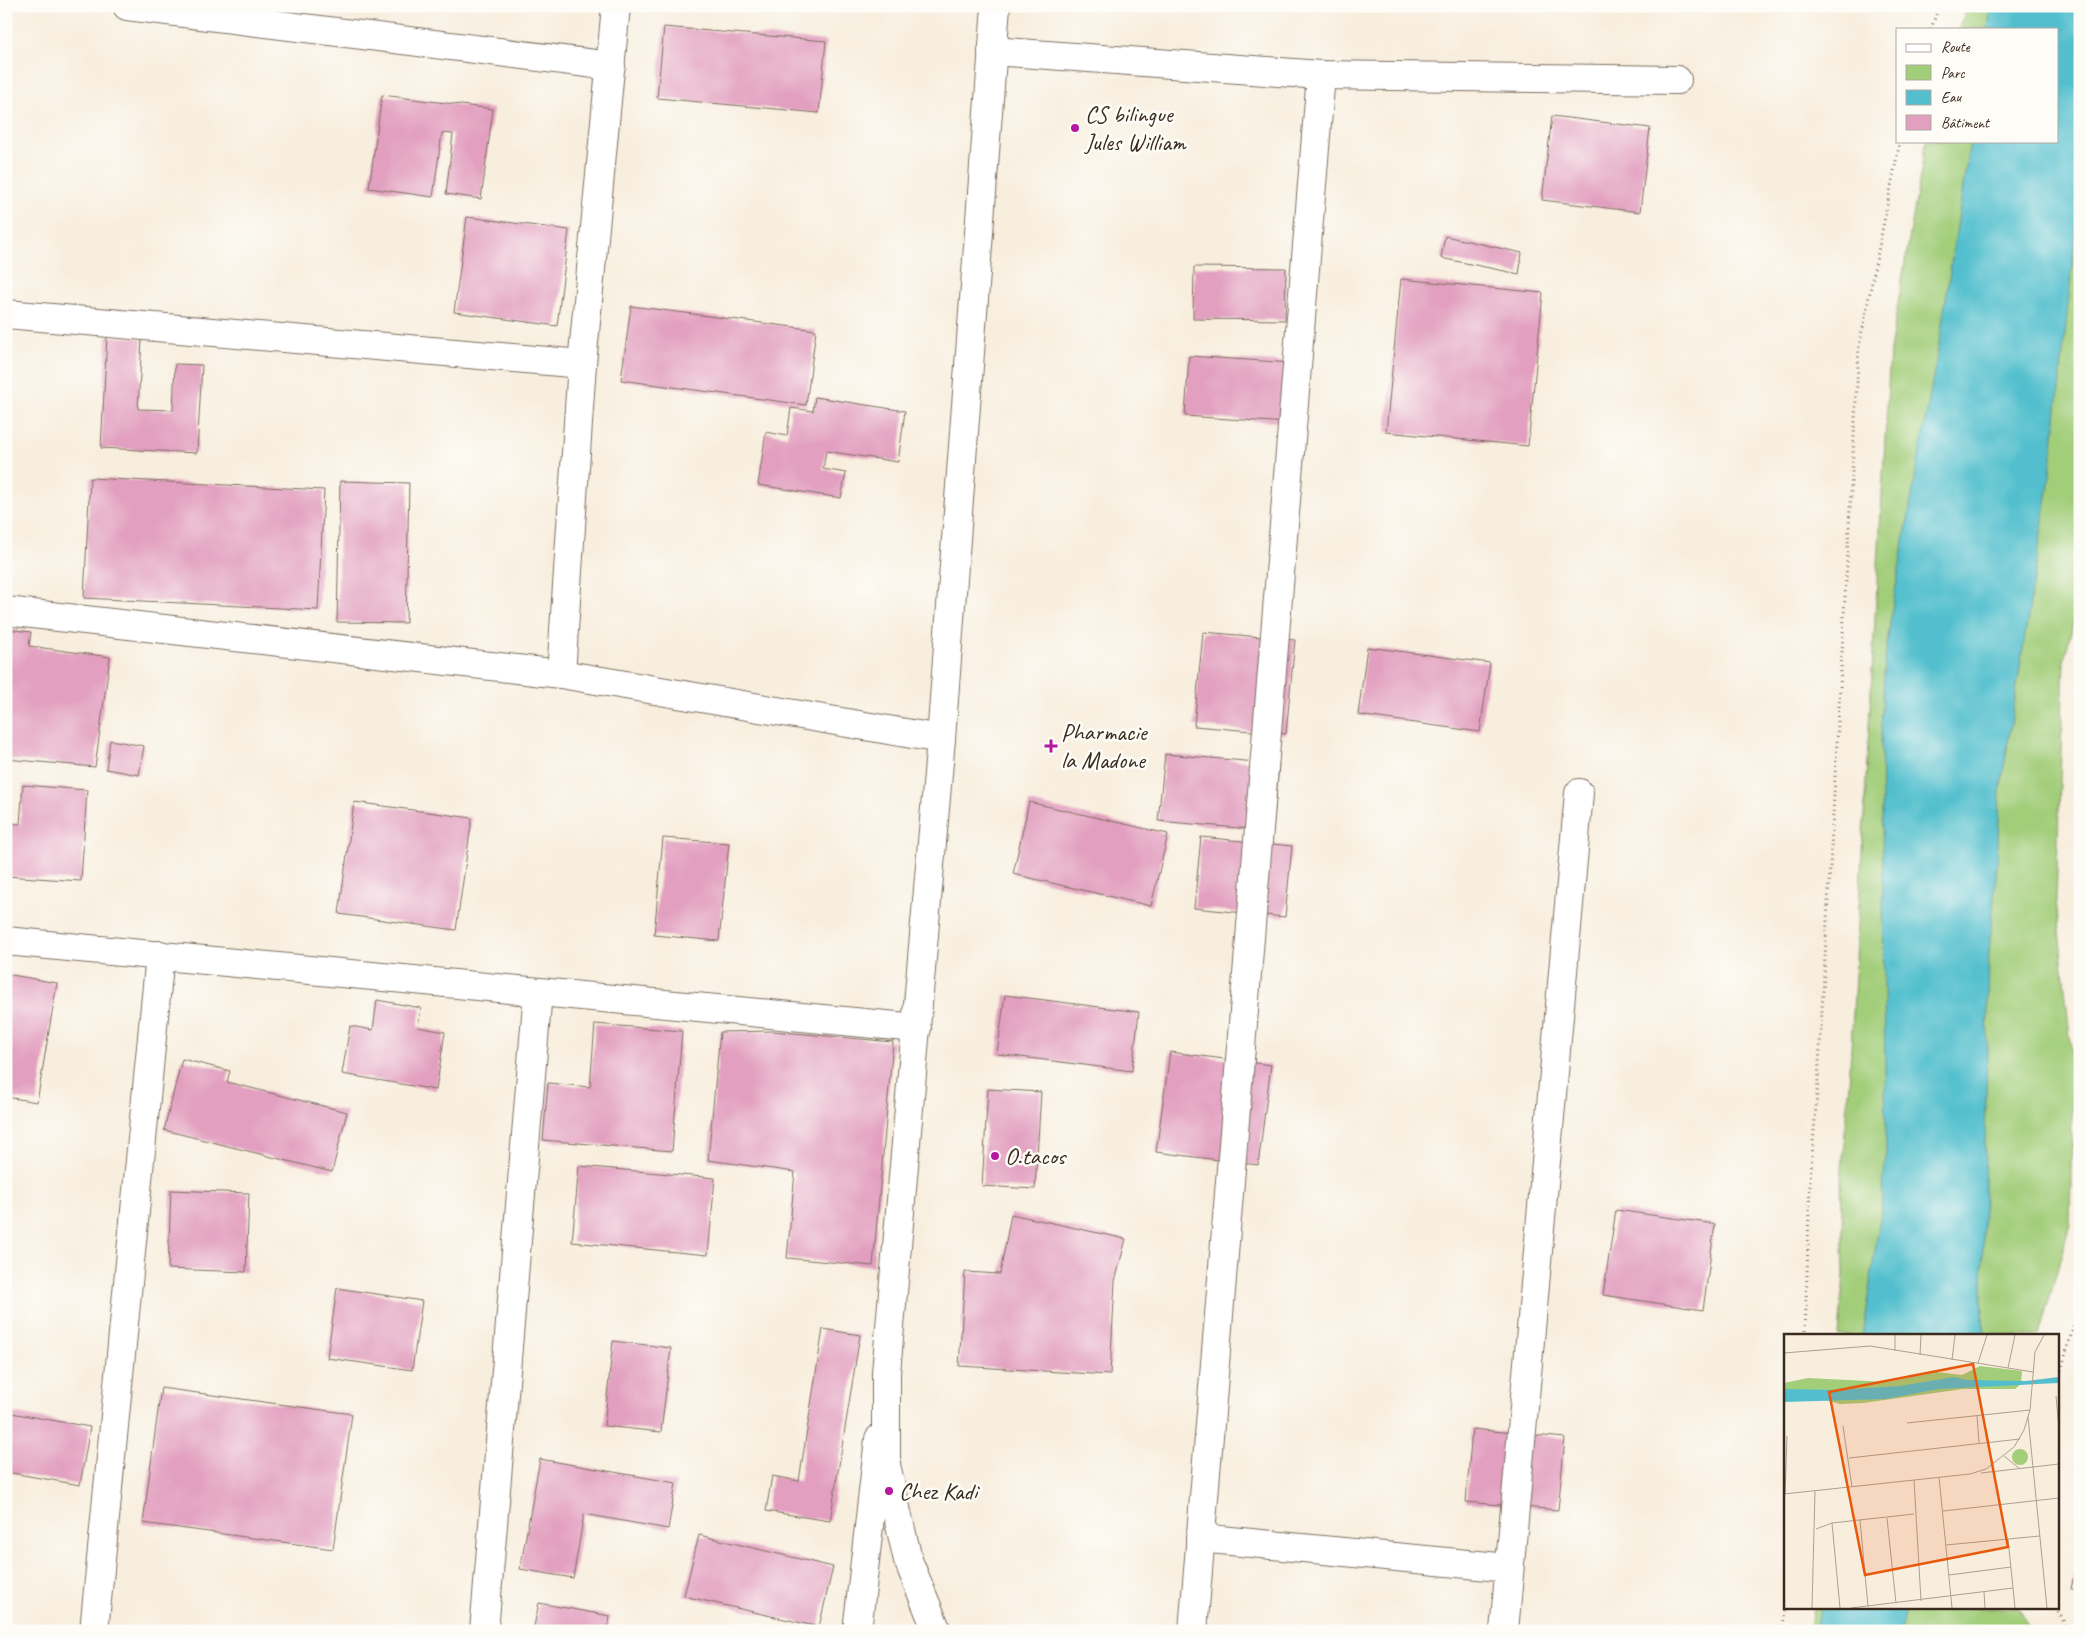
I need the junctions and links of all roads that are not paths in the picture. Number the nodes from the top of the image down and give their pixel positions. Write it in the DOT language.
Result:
graph roads {
  1 [pos="127,6"];
  2 [pos="616,6"];
  3 [pos="996,6"];
  4 [pos="992,51"];
  5 [pos="611,66"];
  6 [pos="1321,75"];
  7 [pos="1677,80"];
  8 [pos="6,314"];
  9 [pos="582,364"];
  10 [pos="6,611"];
  11 [pos="561,674"];
  12 [pos="941,739"];
  13 [pos="1579,793"];
  14 [pos="6,941"];
  15 [pos="160,955"];
  16 [pos="538,992"];
  17 [pos="917,1028"];
  18 [pos="886,1373"];
  19 [pos="1200,1538"];
  20 [pos="1509,1568"];
  21 [pos="94,1631"];
  22 [pos="484,1631"];
  23 [pos="857,1631"];
  24 [pos="936,1631"];
  25 [pos="1193,1631"];
  26 [pos="1504,1631"];
  1 -- 5 [label="street"];
  2 -- 5 [label="street"];
  3 -- 4 [label="street"];
  4 -- 6 [label="street"];
  4 -- 12 [label="street"];
  5 -- 9 [label="street"];
  6 -- 7 [label="street"];
  6 -- 19 [label="street"];
  8 -- 9 [label="street"];
  9 -- 11 [label="street"];
  10 -- 11 [label="street"];
  11 -- 12 [label="street"];
  12 -- 17 [label="street"];
  13 -- 20 [label="street"];
  14 -- 15 [label="street"];
  15 -- 16 [label="street"];
  15 -- 21 [label="street"];
  16 -- 17 [label="street"];
  16 -- 22 [label="street"];
  17 -- 18 [label="street"];
  18 -- 23 [label="street"];
  18 -- 24 [label="street"];
  19 -- 20 [label="street"];
  19 -- 25 [label="street"];
  20 -- 26 [label="street"];
}
